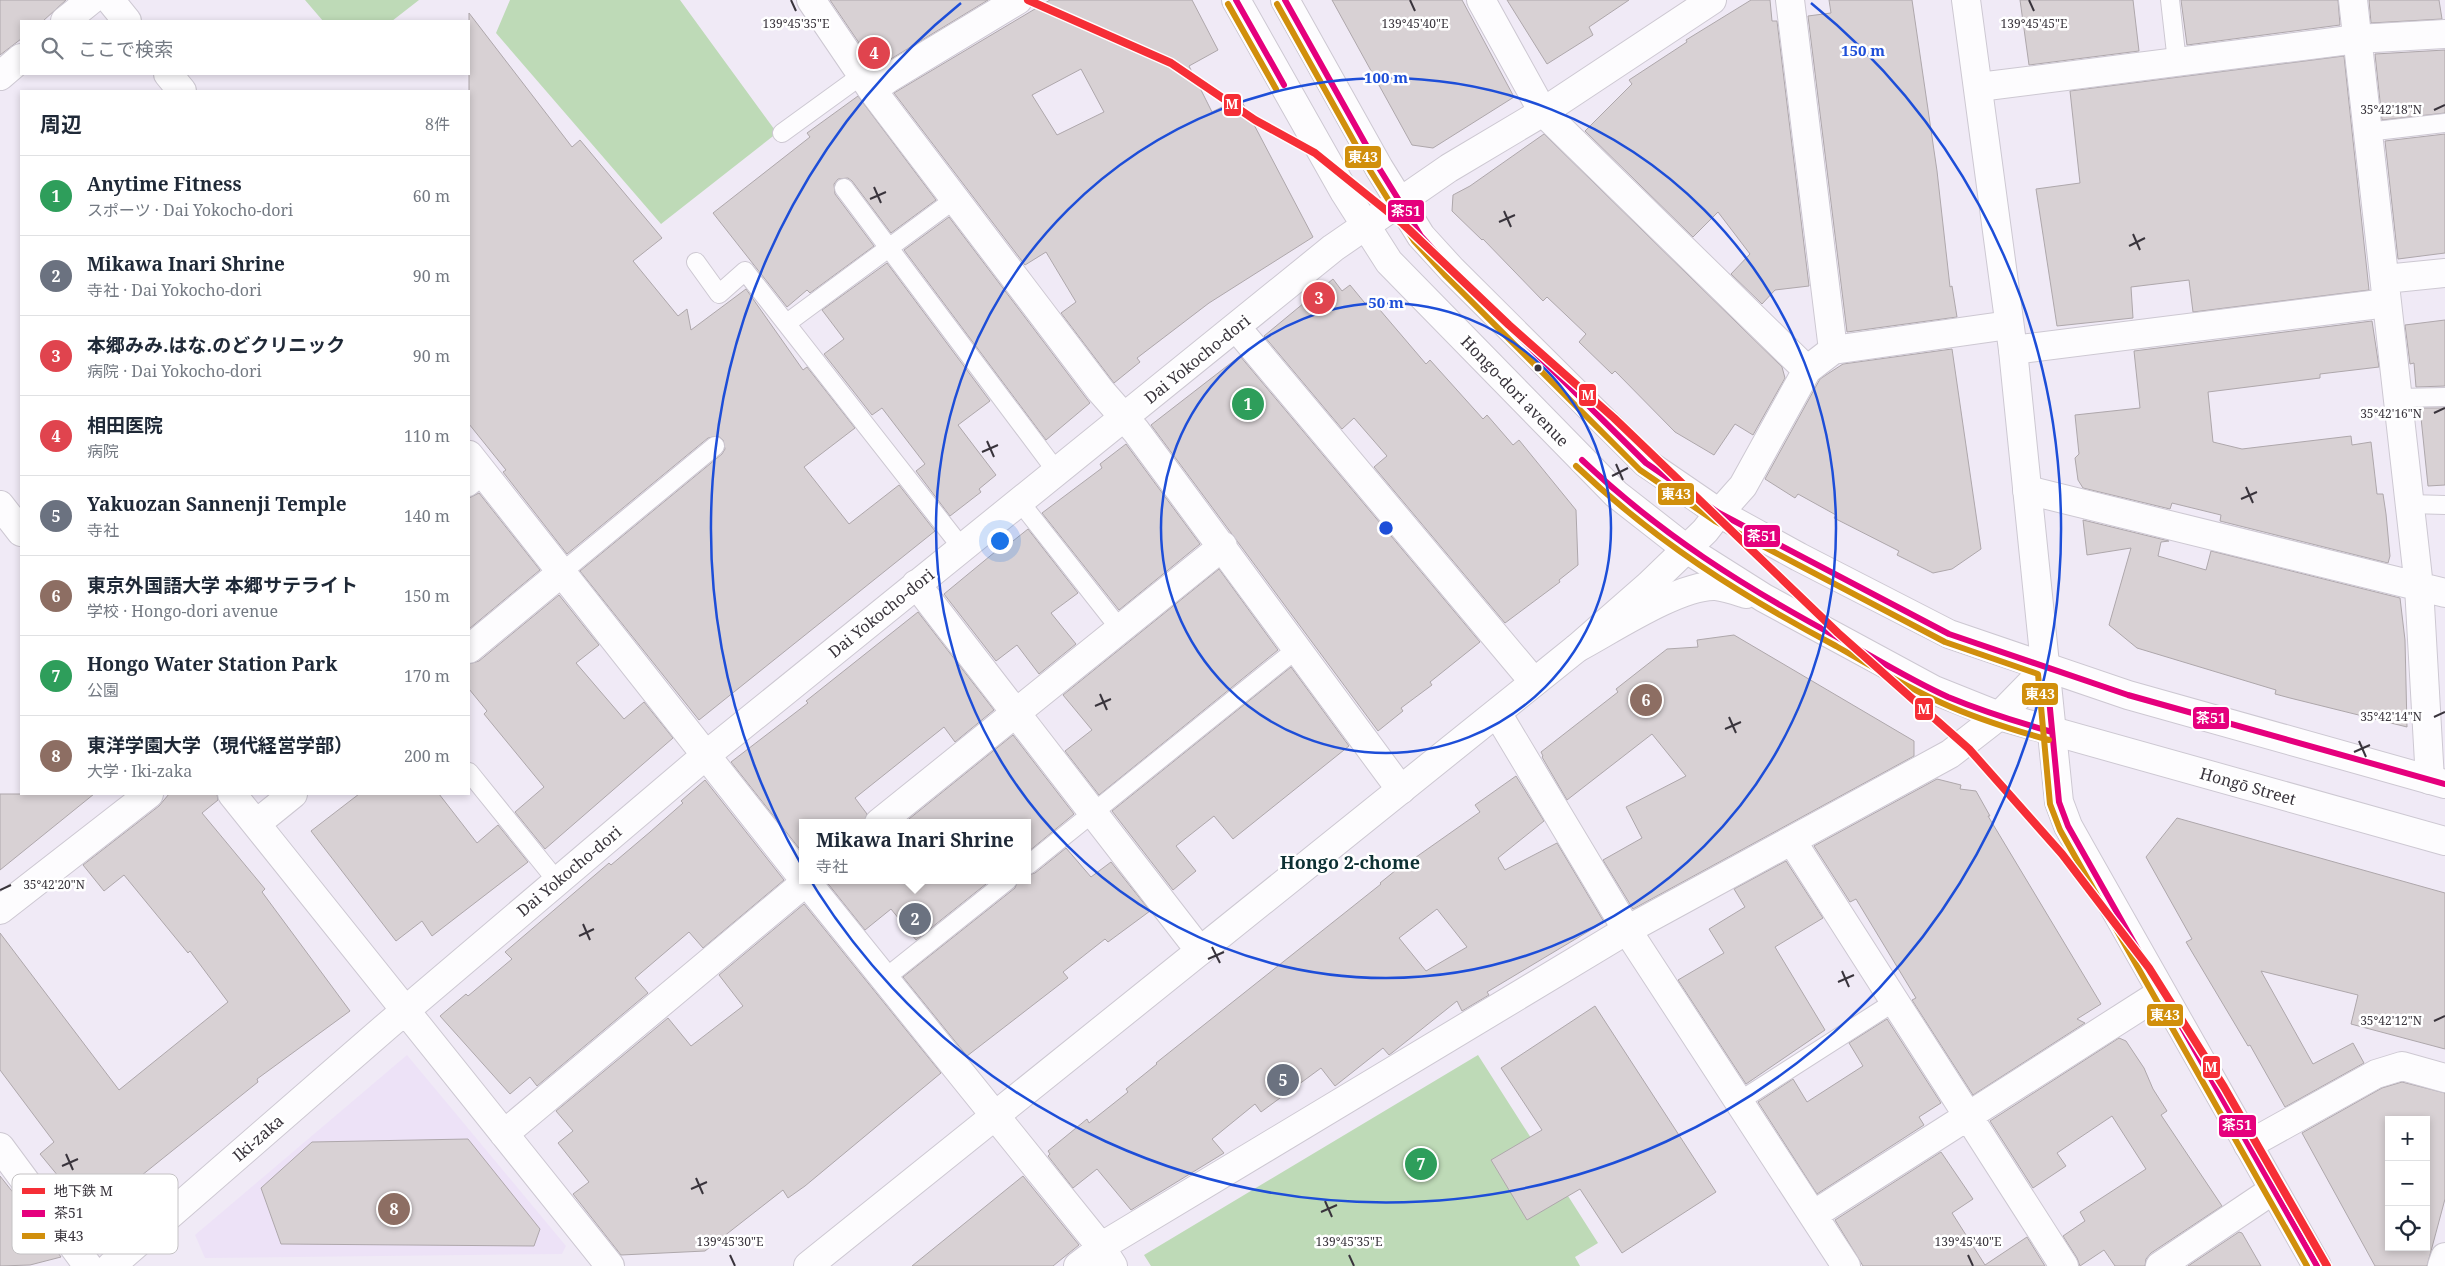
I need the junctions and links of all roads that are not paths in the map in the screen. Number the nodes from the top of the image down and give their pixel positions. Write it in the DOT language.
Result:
graph roads {
  1 [pos="90,0"];
  2 [pos="110,0"];
  3 [pos="810,0"];
  4 [pos="1018,0"];
  5 [pos="1236,0"];
  6 [pos="1284,0"];
  7 [pos="1481,0"];
  8 [pos="1712,0"];
  9 [pos="1790,0"];
  10 [pos="1966,0"];
  11 [pos="2170,0"];
  12 [pos="2353,0"];
  13 [pos="66,20"];
  14 [pos="126,20"];
  15 [pos="2445,34"];
  16 [pos="2357,39"];
  17 [pos="20,59"];
  18 [pos="2177,62"];
  19 [pos="169,75"];
  20 [pos="0,76"];
  21 [pos="867,83"];
  22 [pos="1979,87"];
  23 [pos="181,90"];
  24 [pos="1543,112"];
  25 [pos="2445,123"];
  26 [pos="2367,132"];
  27 [pos="782,133"];
  28 [pos="844,188"];
  29 [pos="955,199"];
  30 [pos="1399,203"];
  31 [pos="1365,226"];
  32 [pos="888,248"];
  33 [pos="696,262"];
  34 [pos="2445,273"];
  35 [pos="2386,291"];
  36 [pos="787,323"];
  37 [pos="1236,327"];
  38 [pos="2011,337"];
  39 [pos="1833,350"];
  40 [pos="1807,370"];
  41 [pos="2445,397"];
  42 [pos="2398,398"];
  43 [pos="1125,417"];
  44 [pos="715,446"];
  45 [pos="474,472"];
  46 [pos="1057,472"];
  47 [pos="2027,490"];
  48 [pos="1020,502"];
  49 [pos="2410,504"];
  50 [pos="0,505"];
  51 [pos="2445,505"];
  52 [pos="1719,513"];
  53 [pos="20,531"];
  54 [pos="1223,546"];
  55 [pos="962,548"];
  56 [pos="1685,548"];
  57 [pos="561,573"];
  58 [pos="916,584"];
  59 [pos="2432,590"];
  60 [pos="1764,598"];
  61 [pos="1120,629"];
  62 [pos="470,648"];
  63 [pos="1298,648"];
  64 [pos="1577,648"];
  65 [pos="2046,668"];
  66 [pos="1534,682"];
  67 [pos="1016,713"];
  68 [pos="1497,713"];
  69 [pos="1999,716"];
  70 [pos="2052,732"];
  71 [pos="705,756"];
  72 [pos="470,773"];
  73 [pos="2438,782"];
  74 [pos="1401,790"];
  75 [pos="148,795"];
  76 [pos="233,795"];
  77 [pos="292,795"];
  78 [pos="1094,812"];
  79 [pos="884,819"];
  80 [pos="256,824"];
  81 [pos="1792,841"];
  82 [pos="2445,841"];
  83 [pos="1031,863"];
  84 [pos="799,873"];
  85 [pos="557,881"];
  86 [pos="800,884"];
  87 [pos="808,884"];
  88 [pos="1003,884"];
  89 [pos="0,910"];
  90 [pos="1627,930"];
  91 [pos="1200,951"];
  92 [pos="884,979"];
  93 [pos="2161,993"];
  94 [pos="1894,1002"];
  95 [pos="405,1010"];
  96 [pos="2445,1078"];
  97 [pos="1738,1102"];
  98 [pos="994,1116"];
  99 [pos="1968,1117"];
  100 [pos="504,1134"];
  101 [pos="2248,1146"];
  102 [pos="0,1147"];
  103 [pos="20,1174"];
  104 [pos="2273,1190"];
  105 [pos="178,1208"];
  106 [pos="1813,1215"];
  107 [pos="79,1254"];
  108 [pos="125,1254"];
  109 [pos="1107,1256"];
  110 [pos="2445,1258"];
  111 [pos="88,1266"];
  112 [pos="111,1266"];
  113 [pos="610,1266"];
  114 [pos="808,1266"];
  115 [pos="1078,1266"];
  116 [pos="1846,1266"];
  117 [pos="2064,1266"];
  118 [pos="2160,1266"];
  119 [pos="2316,1266"];
  120 [pos="2442,1266"];
  1 -- 13 [label="main road"];
  2 -- 14 [label="main road"];
  3 -- 21 [label="main road"];
  4 -- 21 [label="main road"];
  5 -- 31 [label="main road"];
  6 -- 30 [label="main road"];
  7 -- 24 [label="main road"];
  8 -- 24 [label="main road, Dai Yokocho-dori"];
  9 -- 39 [label="main road"];
  10 -- 22 [label="main road"];
  11 -- 18 [label="lane"];
  12 -- 16 [label="main road"];
  15 -- 16 [label="main road"];
  16 -- 18 [label="main road"];
  16 -- 26 [label="main road"];
  17 -- 20 [label="main road"];
  18 -- 22 [label="main road"];
  19 -- 23 [label="main road"];
  21 -- 27 [label="lane"];
  21 -- 29 [label="main road"];
  22 -- 38 [label="main road"];
  24 -- 30 [label="main road, Dai Yokocho-dori"];
  24 -- 40 [label="main road"];
  25 -- 26 [label="lane"];
  26 -- 35 [label="main road"];
  28 -- 32 [label="lane"];
  29 -- 32 [label="lane"];
  29 -- 43 [label="main road"];
  30 -- 31 [label="main road, Dai Yokocho-dori"];
  30 -- 52 [label="main road"];
  31 -- 37 [label="main road, Dai Yokocho-dori"];
  31 -- 56 [label="main road, Hongo-dori avenue"];
  32 -- 36 [label="lane"];
  32 -- 46 [label="lane"];
  33 -- 36 [label="lane"];
  34 -- 35 [label="main road"];
  35 -- 38 [label="main road"];
  35 -- 42 [label="main road"];
  36 -- 55 [label="lane"];
  37 -- 43 [label="main road, Dai Yokocho-dori"];
  37 -- 66 [label="main road"];
  38 -- 39 [label="main road"];
  38 -- 47 [label="main road"];
  39 -- 40 [label="main road"];
  40 -- 52 [label="main road"];
  41 -- 42 [label="lane"];
  42 -- 49 [label="main road"];
  43 -- 46 [label="main road, Dai Yokocho-dori"];
  43 -- 54 [label="main road"];
  44 -- 57 [label="lane"];
  45 -- 57 [label="main road"];
  46 -- 48 [label="main road, Dai Yokocho-dori"];
  47 -- 59 [label="main road"];
  47 -- 65 [label="main road"];
  48 -- 55 [label="main road, Dai Yokocho-dori"];
  48 -- 61 [label="lane"];
  49 -- 51 [label="lane"];
  49 -- 59 [label="main road"];
  50 -- 53 [label="main road"];
  52 -- 56 [label="main road"];
  52 -- 65 [label="main road"];
  54 -- 61 [label="main road"];
  54 -- 63 [label="main road"];
  55 -- 58 [label="main road, Dai Yokocho-dori"];
  56 -- 60 [label="main road, Hongo-dori avenue"];
  56 -- 64 [label="main road"];
  57 -- 62 [label="main road"];
  57 -- 71 [label="main road"];
  58 -- 67 [label="main road"];
  58 -- 71 [label="main road, Dai Yokocho-dori"];
  59 -- 73 [label="main road"];
  60 -- 64 [label="main road"];
  60 -- 69 [label="main road, Hongo-dori avenue"];
  61 -- 67 [label="main road"];
  63 -- 74 [label="main road"];
  63 -- 78 [label="lane"];
  64 -- 66 [label="main road"];
  65 -- 69 [label="main road"];
  65 -- 70 [label="main road"];
  65 -- 73 [label="main road"];
  66 -- 68 [label="main road"];
  67 -- 78 [label="main road"];
  67 -- 79 [label="main road"];
  68 -- 74 [label="main road"];
  68 -- 90 [label="main road"];
  69 -- 70 [label="main road, Hongo-dori avenue"];
  69 -- 81 [label="main road"];
  70 -- 82 [label="main road, Hongō Street"];
  70 -- 93 [label="main road"];
  71 -- 84 [label="main road"];
  71 -- 85 [label="main road, Dai Yokocho-dori"];
  72 -- 85 [label="lane"];
  74 -- 91 [label="main road"];
  75 -- 89 [label="main road"];
  76 -- 80 [label="main road"];
  77 -- 80 [label="main road"];
  78 -- 83 [label="lane"];
  78 -- 91 [label="main road"];
  80 -- 95 [label="main road"];
  81 -- 90 [label="main road"];
  81 -- 94 [label="main road"];
  85 -- 95 [label="main road, Dai Yokocho-dori"];
  86 -- 100 [label="main road"];
  87 -- 92 [label="main road"];
  88 -- 92 [label="lane"];
  90 -- 97 [label="main road"];
  90 -- 109 [label="main road"];
  91 -- 98 [label="main road"];
  92 -- 98 [label="main road"];
  93 -- 99 [label="main road"];
  93 -- 101 [label="main road"];
  94 -- 97 [label="lane"];
  94 -- 99 [label="main road"];
  95 -- 100 [label="main road"];
  95 -- 105 [label="main road, Iki-zaka"];
  96 -- 101 [label="main road"];
  97 -- 106 [label="main road"];
  98 -- 109 [label="main road"];
  98 -- 114 [label="main road"];
  99 -- 106 [label="main road"];
  99 -- 117 [label="main road"];
  100 -- 113 [label="main road"];
  101 -- 104 [label="main road"];
  102 -- 103 [label="main road"];
  104 -- 118 [label="main road"];
  104 -- 119 [label="main road"];
  106 -- 116 [label="main road"];
  107 -- 111 [label="main road"];
  108 -- 112 [label="main road, Iki-zaka"];
  109 -- 115 [label="main road"];
  110 -- 120 [label="main road"];
}
